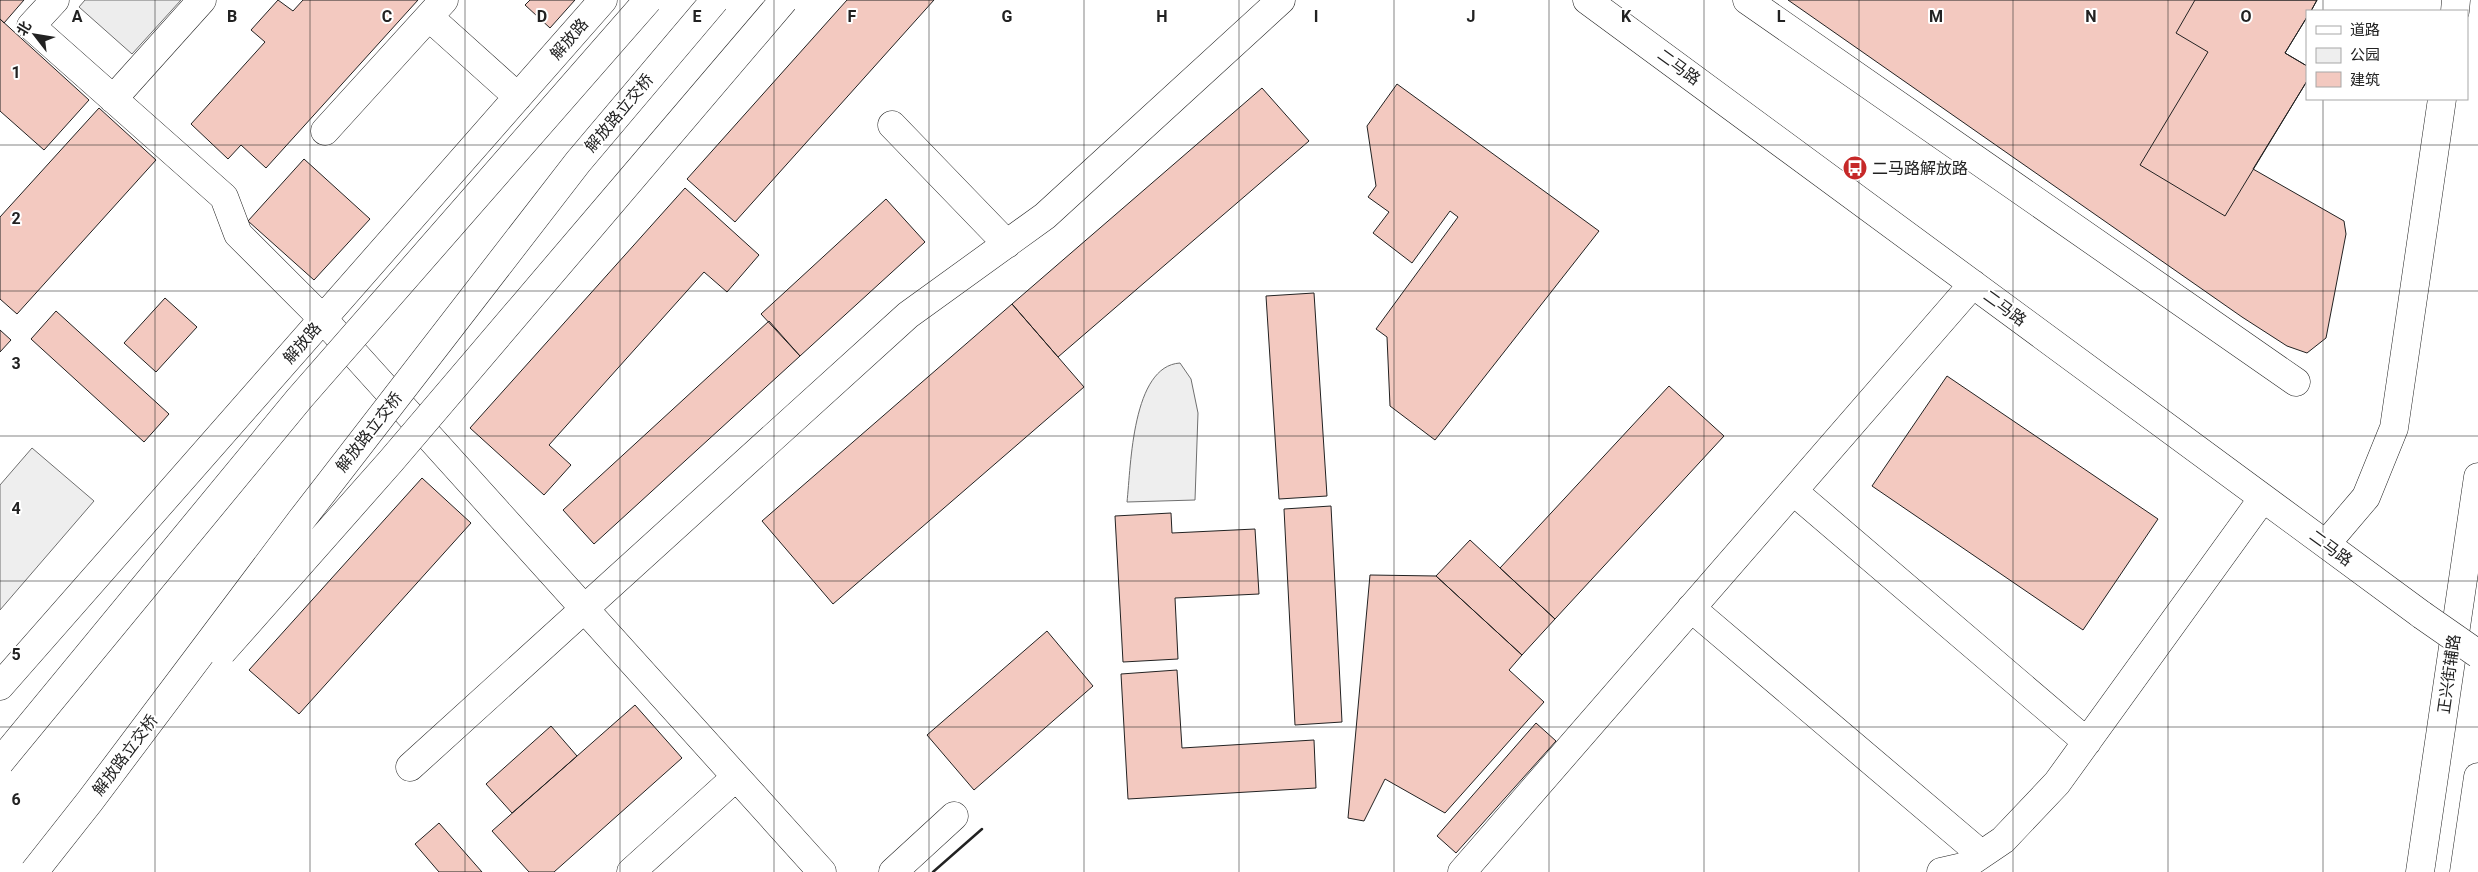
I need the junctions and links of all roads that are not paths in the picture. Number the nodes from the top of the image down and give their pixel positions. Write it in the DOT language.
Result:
graph roads {
  1 [pos="55,0"];
  2 [pos="202,0"];
  3 [pos="603,0"];
  4 [pos="648,0"];
  5 [pos="715,0"];
  6 [pos="784,0"];
  7 [pos="1281,0"];
  8 [pos="1587,0"];
  9 [pos="1747,0"];
  10 [pos="436,8"];
  11 [pos="518,97"];
  12 [pos="113,99"];
  13 [pos="2442,100"];
  14 [pos="892,125"];
  15 [pos="325,131"];
  16 [pos="1007,244"];
  17 [pos="1973,284"];
  18 [pos="323,319"];
  19 [pos="2296,382"];
  20 [pos="2478,477"];
  21 [pos="1793,491"];
  22 [pos="2264,498"];
  23 [pos="2326,544"];
  24 [pos="585,608"];
  25 [pos="1692,608"];
  26 [pos="2478,654"];
  27 [pos="0,686"];
  28 [pos="2087,742"];
  29 [pos="0,762"];
  30 [pos="410,767"];
  31 [pos="2478,776"];
  32 [pos="736,777"];
  33 [pos="90,802"];
  34 [pos="954,816"];
  35 [pos="1981,854"];
  36 [pos="34,872"];
  37 [pos="631,872"];
  38 [pos="822,872"];
  39 [pos="893,872"];
  40 [pos="1462,872"];
  41 [pos="1941,872"];
  42 [pos="2420,872"];
  43 [pos="2464,872"];
  1 -- 12 [label="main road"];
  2 -- 12 [label="main road"];
  3 -- 11 [label="main road, 解放路"];
  4 -- 29 [label="main road, bridge"];
  5 -- 33 [label="main road, 解放路立交桥, bridge"];
  6 -- 33 [label="main road, bridge"];
  7 -- 16 [label="main road"];
  8 -- 17 [label="main road, 二马路"];
  9 -- 19 [label="main road"];
  10 -- 11 [label="main road"];
  10 -- 15 [label="main road"];
  11 -- 18 [label="main road, 解放路"];
  12 -- 18 [label="main road"];
  13 -- 23 [label="main road"];
  14 -- 16 [label="main road"];
  16 -- 24 [label="main road"];
  17 -- 21 [label="main road"];
  17 -- 22 [label="main road, 二马路"];
  18 -- 24 [label="main road"];
  18 -- 27 [label="main road, 解放路"];
  20 -- 42 [label="main road, 正兴街辅路"];
  21 -- 25 [label="main road"];
  21 -- 28 [label="main road"];
  22 -- 23 [label="main road, 二马路"];
  22 -- 28 [label="main road"];
  23 -- 26 [label="main road, 二马路, bridge"];
  24 -- 30 [label="main road"];
  24 -- 32 [label="main road"];
  25 -- 35 [label="main road"];
  25 -- 40 [label="main road"];
  28 -- 35 [label="main road"];
  31 -- 43 [label="main road"];
  32 -- 37 [label="main road"];
  32 -- 38 [label="main road"];
  33 -- 36 [label="main road, 解放路立交桥, bridge"];
  34 -- 39 [label="main road"];
  35 -- 41 [label="main road"];
}
